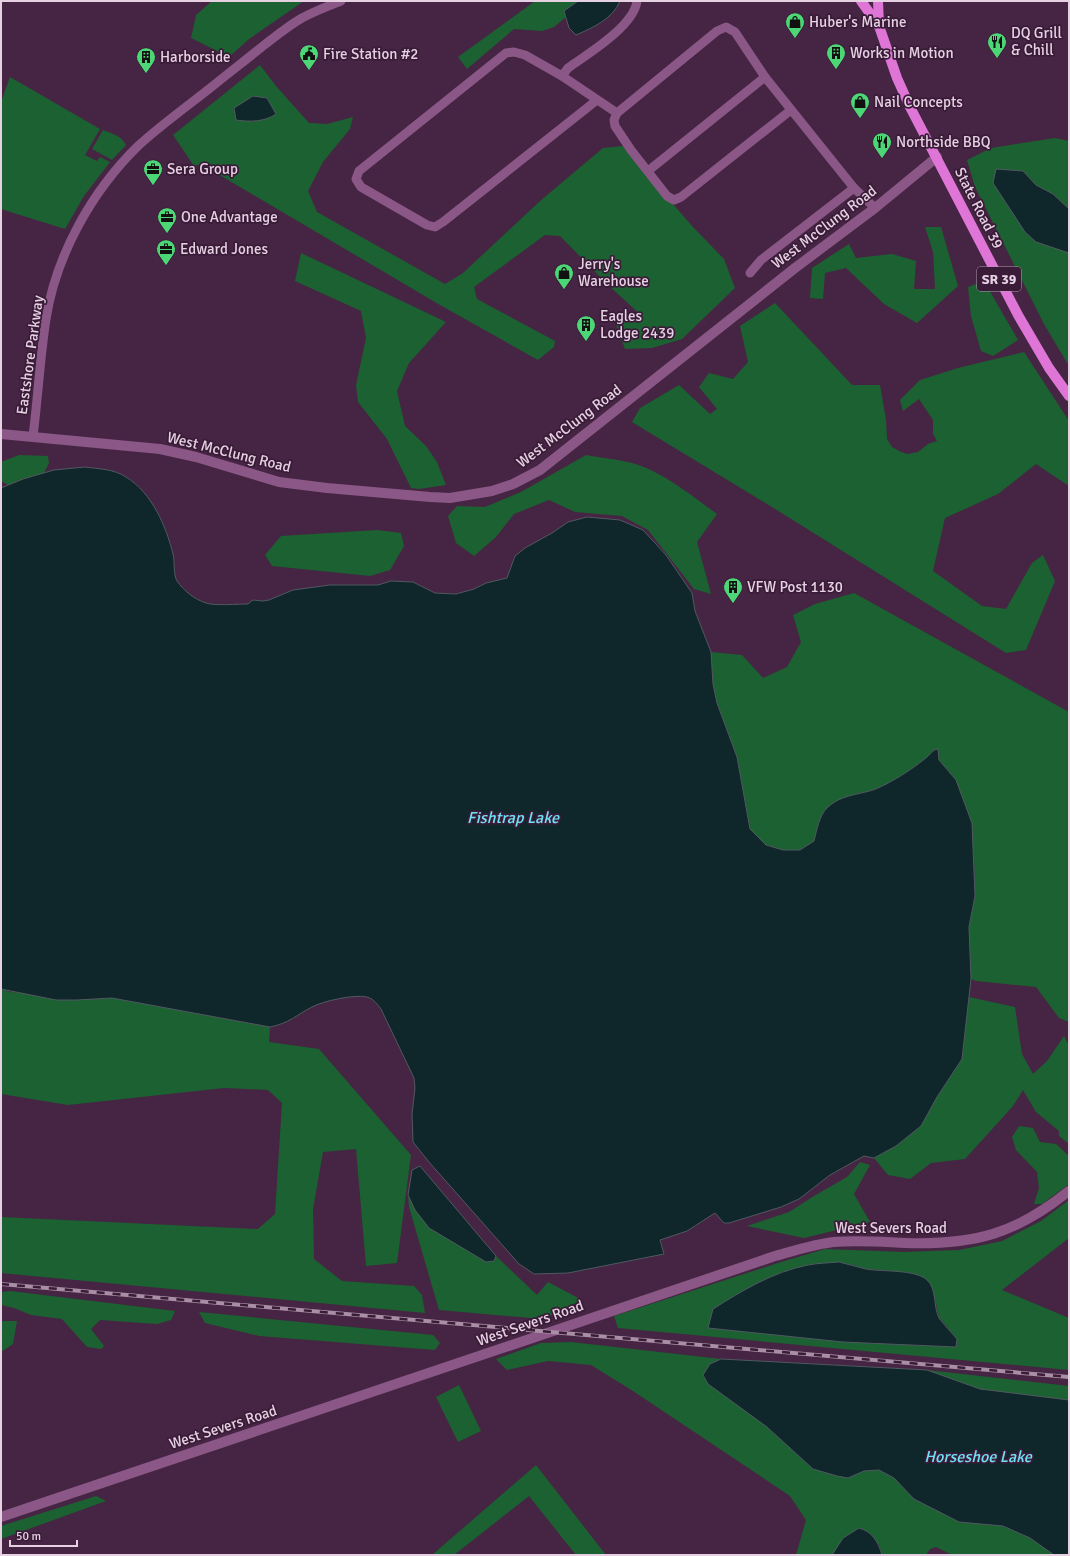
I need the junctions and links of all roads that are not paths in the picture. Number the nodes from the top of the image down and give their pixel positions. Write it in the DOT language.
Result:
graph roads {
  1 [pos="341,1"];
  2 [pos="637,1"];
  3 [pos="860,1"];
  4 [pos="878,1"];
  5 [pos="880,26"];
  6 [pos="562,76"];
  7 [pos="765,77"];
  8 [pos="597,100"];
  9 [pos="791,110"];
  10 [pos="617,113"];
  11 [pos="937,157"];
  12 [pos="648,171"];
  13 [pos="854,188"];
  14 [pos="875,208"];
  15 [pos="750,273"];
  16 [pos="1069,396"];
  17 [pos="1,434"];
  18 [pos="33,436"];
  19 [pos="1069,1191"];
  20 [pos="1,1517"];
  1 -- 18 [label="street, Eastshore Parkway"];
  2 -- 6 [label="street"];
  3 -- 5 [label="main road"];
  4 -- 5 [label="main road, State Road 39 / SR 39"];
  5 -- 11 [label="main road, State Road 39 / SR 39"];
  6 -- 8 [label="street"];
  6 -- 8 [label="street"];
  7 -- 9 [label="street"];
  7 -- 10 [label="street"];
  7 -- 12 [label="street"];
  8 -- 10 [label="street"];
  9 -- 12 [label="street"];
  9 -- 13 [label="street"];
  10 -- 12 [label="street"];
  11 -- 14 [label="street, West McClung Road"];
  11 -- 16 [label="main road, State Road 39 / SR 39"];
  13 -- 14 [label="street"];
  13 -- 15 [label="street"];
  14 -- 18 [label="street, West McClung Road"];
  17 -- 18 [label="street, West McClung Road"];
  19 -- 20 [label="street, West Severs Road"];
}
